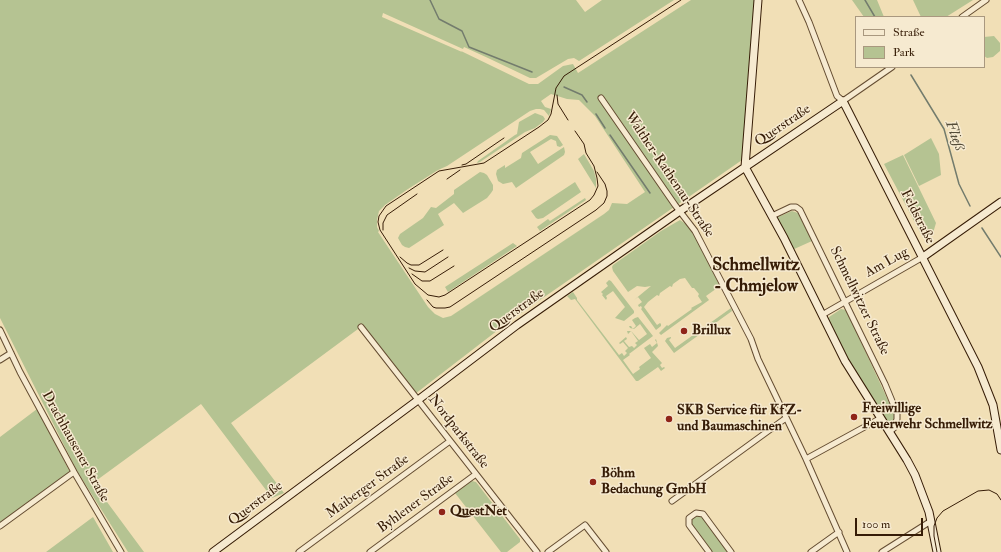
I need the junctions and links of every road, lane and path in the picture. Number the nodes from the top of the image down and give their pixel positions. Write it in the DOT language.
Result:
graph roads {
  1 [pos="758,0"];
  2 [pos="799,0"];
  3 [pos="986,0"];
  4 [pos="963,16"];
  5 [pos="891,68"];
  6 [pos="602,98"];
  7 [pos="843,101"];
  8 [pos="744,167"];
  9 [pos="1001,202"];
  10 [pos="680,211"];
  11 [pos="772,216"];
  12 [pos="923,257"];
  13 [pos="845,303"];
  14 [pos="822,315"];
  15 [pos="361,327"];
  16 [pos="0,330"];
  17 [pos="10,353"];
  18 [pos="0,360"];
  19 [pos="418,400"];
  20 [pos="998,413"];
  21 [pos="786,418"];
  22 [pos="881,418"];
  23 [pos="889,432"];
  24 [pos="450,441"];
  25 [pos="1001,450"];
  26 [pos="806,459"];
  27 [pos="74,472"];
  28 [pos="476,474"];
  29 [pos="672,501"];
  30 [pos="931,521"];
  31 [pos="0,526"];
  32 [pos="839,532"];
  33 [pos="535,551"];
  34 [pos="121,552"];
  35 [pos="213,552"];
  36 [pos="299,552"];
  37 [pos="370,552"];
  38 [pos="548,552"];
  39 [pos="606,552"];
  40 [pos="709,552"];
  41 [pos="731,552"];
  42 [pos="811,552"];
  43 [pos="847,552"];
  44 [pos="882,552"];
  45 [pos="937,552"];
  1 -- 8 [label="street"];
  2 -- 7 [label="street, Feldstraße"];
  3 -- 4 [label="street"];
  5 -- 7 [label="street"];
  6 -- 10 [label="street, Walther-Rathenau-Straße"];
  7 -- 8 [label="street, Querstraße"];
  7 -- 12 [label="street, Feldstraße"];
  8 -- 10 [label="street, Querstraße"];
  8 -- 11 [label="street"];
  9 -- 12 [label="street, Am Lug"];
  10 -- 19 [label="street, Querstraße"];
  10 -- 21 [label="street, Walther-Rathenau-Straße"];
  11 -- 13 [label="street, Schmellwitzer Straße"];
  11 -- 14 [label="street"];
  12 -- 13 [label="street, Am Lug"];
  12 -- 20 [label="street, Feldstraße"];
  13 -- 14 [label="street, Am Lug"];
  13 -- 23 [label="street, Schmellwitzer Straße"];
  14 -- 22 [label="street"];
  15 -- 19 [label="street, Nordparkstraße"];
  16 -- 17 [label="street, Drachhausener Straße"];
  17 -- 18 [label="street"];
  17 -- 27 [label="street, Drachhausener Straße"];
  19 -- 24 [label="street, Nordparkstraße"];
  19 -- 35 [label="street, Querstraße"];
  20 -- 25 [label="street, Feldstraße"];
  21 -- 26 [label="street, Walther-Rathenau-Straße"];
  21 -- 29 [label="street"];
  22 -- 23 [label="street"];
  22 -- 26 [label="street"];
  23 -- 30 [label="street"];
  24 -- 28 [label="street, Nordparkstraße"];
  24 -- 36 [label="street, Maiberger Straße"];
  26 -- 32 [label="street, Walther-Rathenau-Straße"];
  27 -- 31 [label="street"];
  27 -- 34 [label="street, Drachhausener Straße"];
  28 -- 33 [label="street, Nordparkstraße"];
  28 -- 37 [label="street, Byhlener Straße"];
  30 -- 44 [label="street"];
  30 -- 45 [label="street"];
  32 -- 42 [label="street"];
  32 -- 43 [label="street, Walther-Rathenau-Straße"];
  38 -- 39 [label="street"];
  40 -- 41 [label="street"];
}
